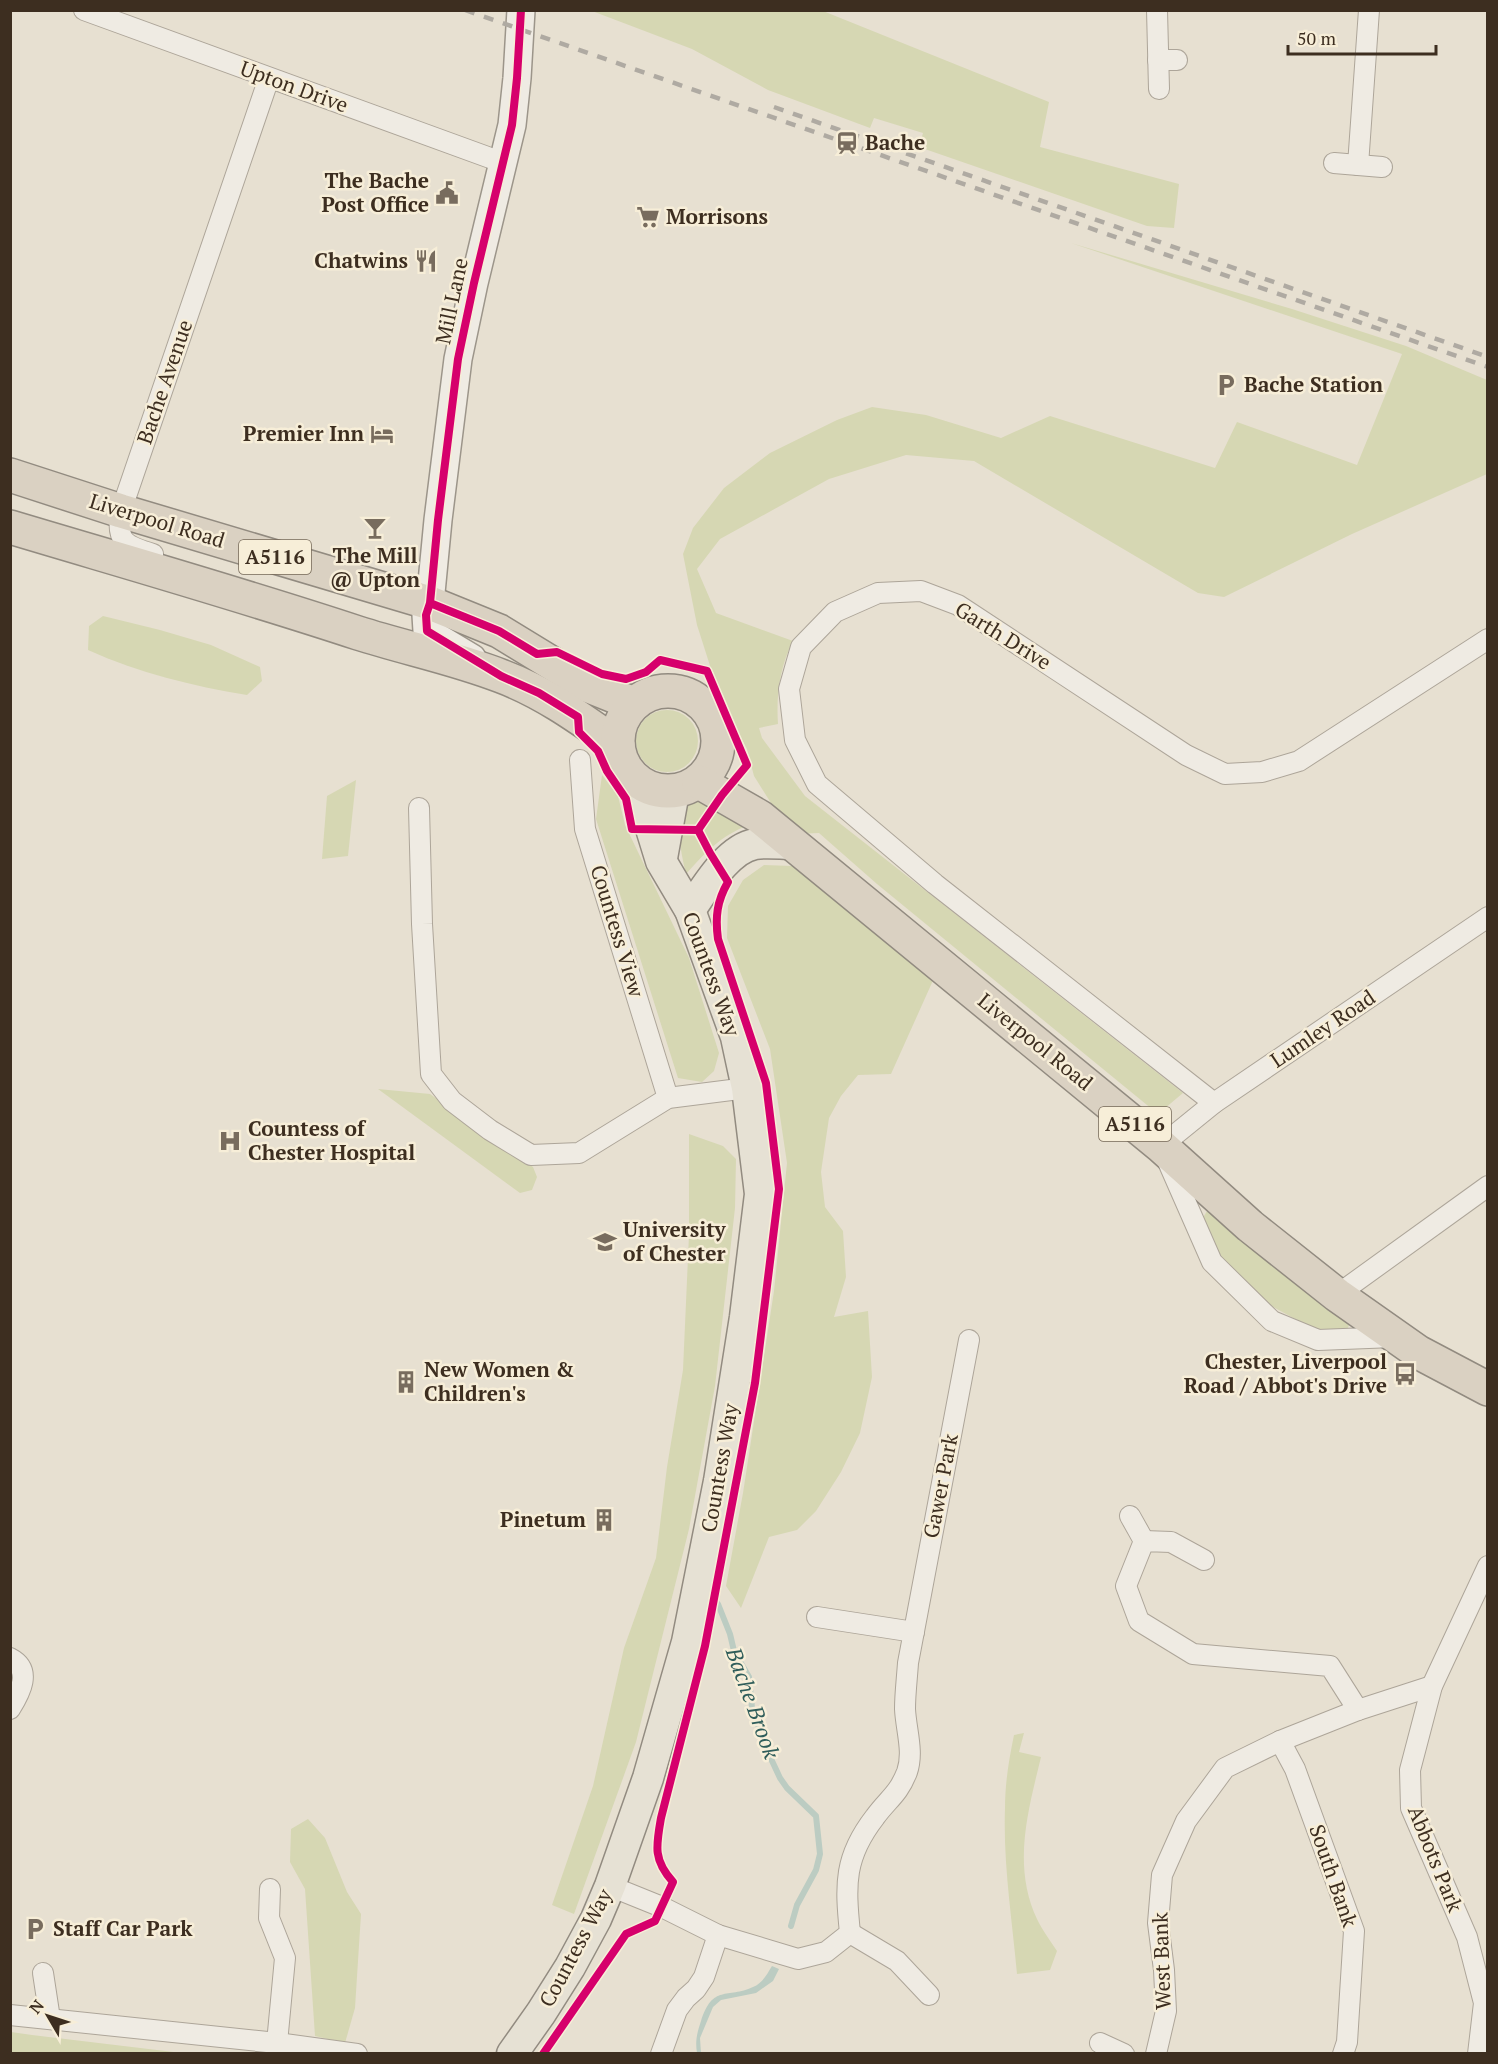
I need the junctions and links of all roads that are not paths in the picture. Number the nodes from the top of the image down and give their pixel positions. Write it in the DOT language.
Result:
graph roads {
  1 [pos="84,10"];
  2 [pos="520,10"];
  3 [pos="1157,10"];
  4 [pos="1369,10"];
  5 [pos="269,78"];
  6 [pos="1159,88"];
  7 [pos="504,163"];
  8 [pos="1334,163"];
  9 [pos="1358,165"];
  10 [pos="1382,167"];
  11 [pos="10,475"];
  12 [pos="121,511"];
  13 [pos="10,527"];
  14 [pos="265,603"];
  15 [pos="430,603"];
  16 [pos="1488,639"];
  17 [pos="501,676"];
  18 [pos="634,705"];
  19 [pos="618,745"];
  20 [pos="718,748"];
  21 [pos="580,760"];
  22 [pos="636,780"];
  23 [pos="686,787"];
  24 [pos="420,808"];
  25 [pos="760,817"];
  26 [pos="793,844"];
  27 [pos="661,861"];
  28 [pos="690,910"];
  29 [pos="1488,917"];
  30 [pos="747,1088"];
  31 [pos="669,1098"];
  32 [pos="1214,1103"];
  33 [pos="1161,1146"];
  34 [pos="1488,1186"];
  35 [pos="1337,1294"];
  36 [pos="1397,1337"];
  37 [pos="969,1340"];
  38 [pos="1488,1389"];
  39 [pos="1130,1516"];
  40 [pos="1143,1541"];
  41 [pos="1204,1560"];
  42 [pos="1488,1566"];
  43 [pos="817,1617"];
  44 [pos="914,1632"];
  45 [pos="10,1658"];
  46 [pos="1432,1686"];
  47 [pos="10,1709"];
  48 [pos="1358,1710"];
  49 [pos="1280,1741"];
  50 [pos="610,1886"];
  51 [pos="270,1889"];
  52 [pos="850,1933"];
  53 [pos="718,1935"];
  54 [pos="43,1973"];
  55 [pos="929,1995"];
  56 [pos="10,2015"];
  57 [pos="50,2019"];
  58 [pos="1485,2026"];
  59 [pos="277,2043"];
  60 [pos="1100,2043"];
  61 [pos="357,2054"];
  62 [pos="512,2054"];
  63 [pos="661,2054"];
  64 [pos="1124,2054"];
  65 [pos="1156,2054"];
  66 [pos="1343,2054"];
  67 [pos="1478,2054"];
  1 -- 5 [label="street, Upton Drive"];
  2 -- 7 [label="street, Mill Lane"];
  3 -- 6 [label="street"];
  4 -- 9 [label="street"];
  5 -- 7 [label="street, Upton Drive"];
  5 -- 12 [label="street, Bache Avenue"];
  7 -- 15 [label="street, Mill Lane"];
  8 -- 9 [label="street"];
  9 -- 10 [label="street"];
  11 -- 12 [label="highway, Liverpool Road / A5116"];
  12 -- 14 [label="street, Bache Avenue"];
  12 -- 15 [label="highway, Liverpool Road / A5116"];
  13 -- 14 [label="highway, A5116"];
  14 -- 17 [label="highway, A5116"];
  15 -- 17 [label="street, Mill Lane"];
  15 -- 18 [label="highway, Liverpool Road / A5116"];
  16 -- 32 [label="street, Garth Drive"];
  17 -- 19 [label="highway, A5116"];
  18 -- 19 [label="highway"];
  18 -- 20 [label="highway, A5116"];
  19 -- 22 [label="highway"];
  20 -- 23 [label="highway"];
  20 -- 25 [label="highway, Liverpool Road / A5116"];
  21 -- 31 [label="street, Countess View"];
  22 -- 23 [label="highway, A5116"];
  22 -- 27 [label="main road, Countess Way"];
  23 -- 25 [label="highway, Liverpool Road / A5116"];
  23 -- 27 [label="main road"];
  24 -- 31 [label="street"];
  25 -- 26 [label="highway, Liverpool Road / A5116"];
  26 -- 28 [label="main road"];
  26 -- 33 [label="highway, Liverpool Road / A5116"];
  27 -- 28 [label="main road, Countess Way"];
  28 -- 30 [label="main road, Countess Way"];
  29 -- 32 [label="street, Lumley Road"];
  30 -- 31 [label="street"];
  30 -- 50 [label="main road, Countess Way"];
  32 -- 33 [label="street, Lumley Road"];
  33 -- 35 [label="highway, Liverpool Road / A5116"];
  33 -- 36 [label="street"];
  34 -- 35 [label="street"];
  35 -- 36 [label="highway, Liverpool Road / A5116"];
  36 -- 38 [label="highway, Liverpool Road / A5116"];
  37 -- 44 [label="street, Gawer Park"];
  39 -- 40 [label="street"];
  40 -- 41 [label="street"];
  40 -- 48 [label="street"];
  42 -- 46 [label="street, Abbots Park"];
  43 -- 44 [label="street"];
  44 -- 52 [label="street, Gawer Park"];
  45 -- 47 [label="street"];
  46 -- 48 [label="street, West Bank"];
  46 -- 58 [label="street, Abbots Park"];
  48 -- 49 [label="street, West Bank"];
  49 -- 65 [label="street, West Bank"];
  49 -- 66 [label="street, South Bank"];
  50 -- 53 [label="street"];
  50 -- 62 [label="main road, Countess Way"];
  51 -- 59 [label="street"];
  52 -- 53 [label="street"];
  52 -- 55 [label="street"];
  53 -- 63 [label="street"];
  54 -- 57 [label="street"];
  56 -- 57 [label="street"];
  57 -- 59 [label="street"];
  58 -- 67 [label="street, Abbots Park"];
  59 -- 61 [label="street"];
  60 -- 64 [label="street"];
}
